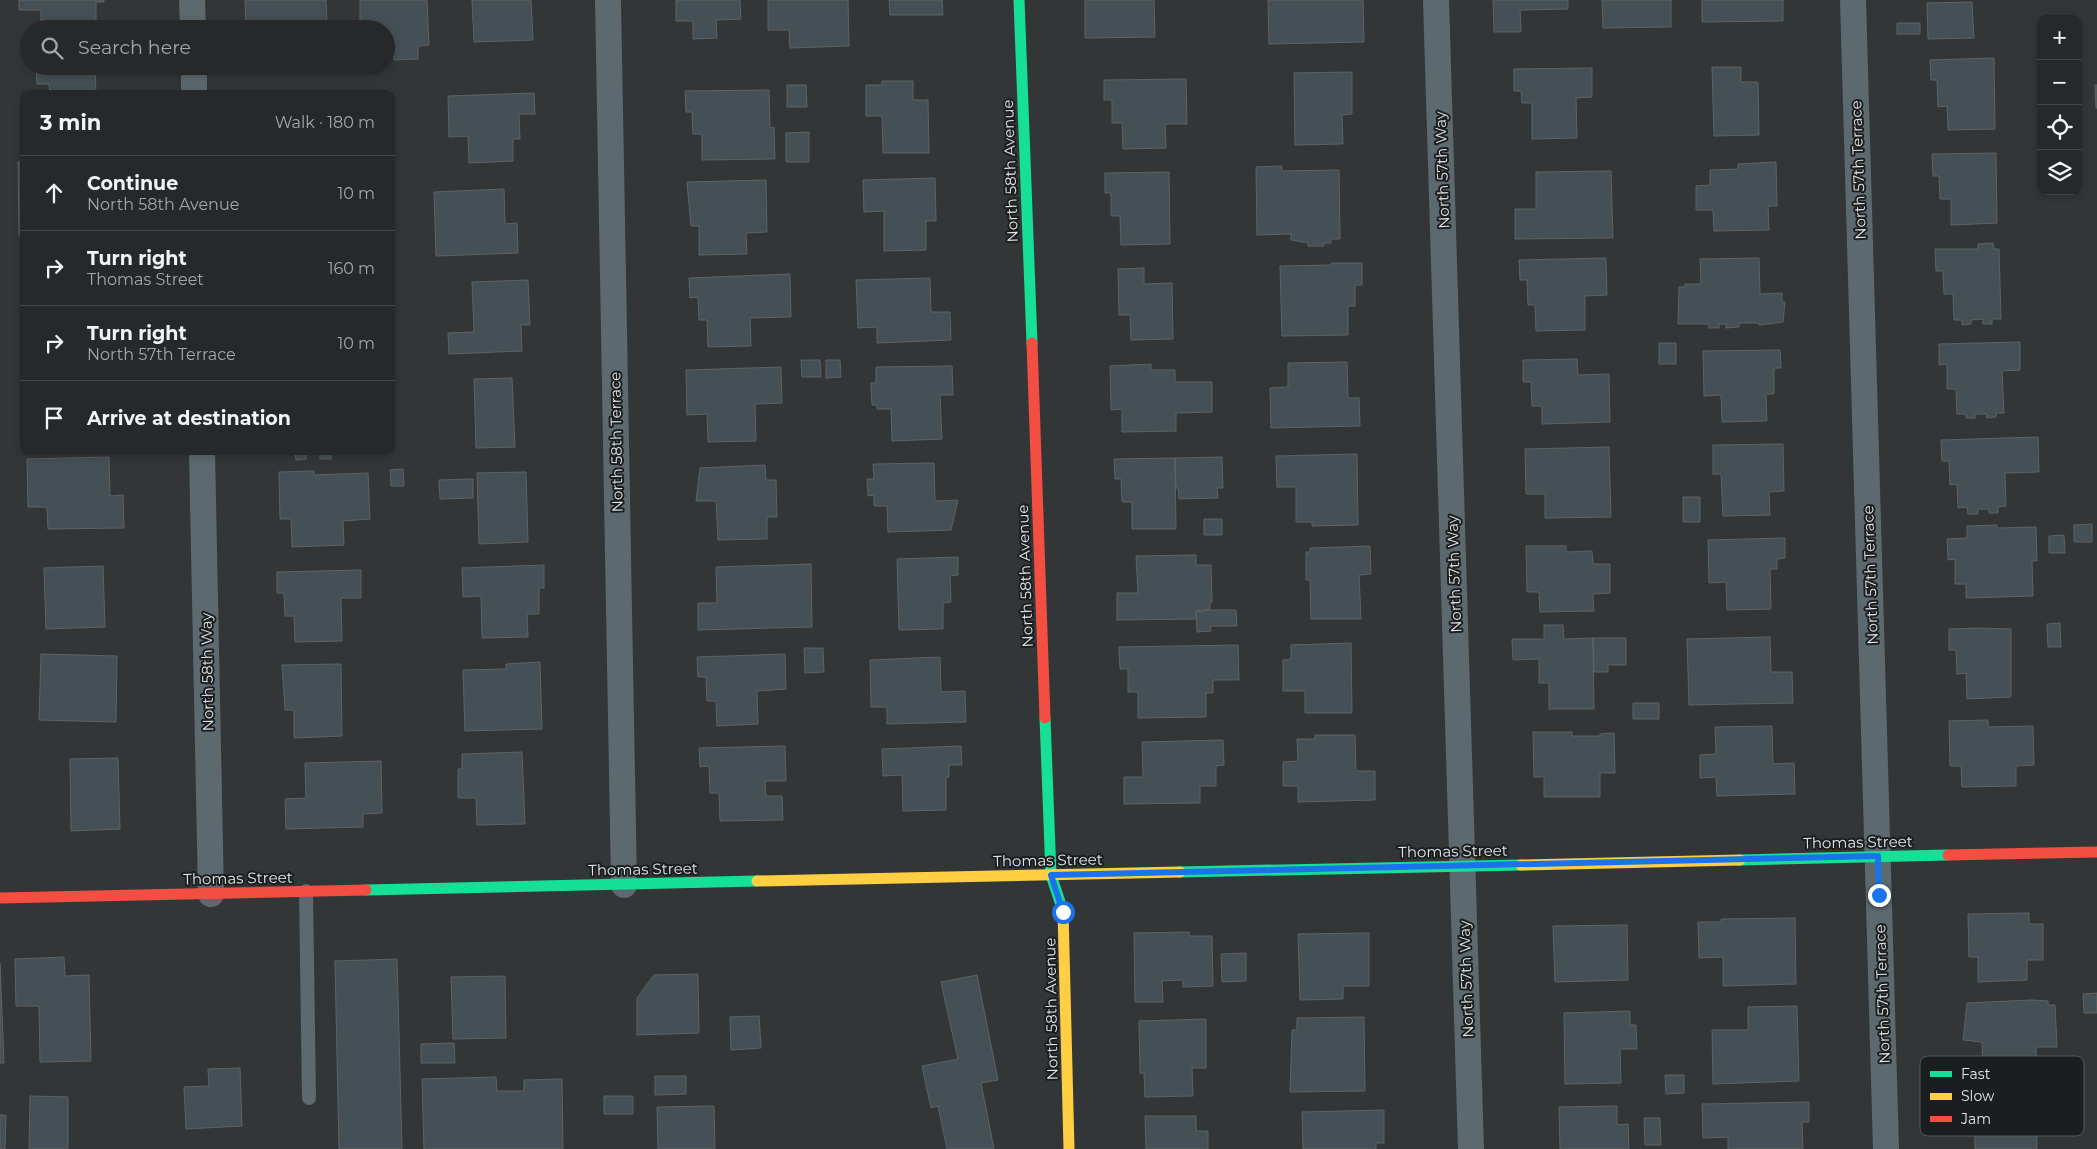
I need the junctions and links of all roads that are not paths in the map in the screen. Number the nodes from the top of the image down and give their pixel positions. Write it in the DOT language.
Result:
graph roads {
  1 [pos="192,0"];
  2 [pos="608,0"];
  3 [pos="1019,0"];
  4 [pos="1436,0"];
  5 [pos="1853,0"];
  6 [pos="193,20"];
  7 [pos="194,75"];
  8 [pos="194,90"];
  9 [pos="202,455"];
  10 [pos="2097,852"];
  11 [pos="1878,856"];
  12 [pos="1463,866"];
  13 [pos="1051,875"];
  14 [pos="624,884"];
  15 [pos="306,892"];
  16 [pos="211,894"];
  17 [pos="0,898"];
  18 [pos="309,1098"];
  19 [pos="1069,1149"];
  20 [pos="1471,1149"];
  21 [pos="1886,1149"];
  1 -- 6 [label="street"];
  2 -- 14 [label="street, North 58th Terrace"];
  3 -- 13 [label="street, North 58th Avenue"];
  4 -- 12 [label="street, North 57th Way"];
  5 -- 11 [label="street, North 57th Terrace"];
  7 -- 8 [label="street"];
  9 -- 16 [label="street, North 58th Way"];
  10 -- 11 [label="street, Thomas Street"];
  11 -- 12 [label="street, Thomas Street"];
  11 -- 21 [label="street, North 57th Terrace"];
  12 -- 13 [label="street, Thomas Street"];
  12 -- 20 [label="street, North 57th Way"];
  13 -- 14 [label="street, Thomas Street"];
  13 -- 19 [label="street, North 58th Avenue"];
  14 -- 15 [label="street, Thomas Street"];
  15 -- 16 [label="street, Thomas Street"];
  15 -- 18 [label="lane"];
  16 -- 17 [label="street, Thomas Street"];
}
